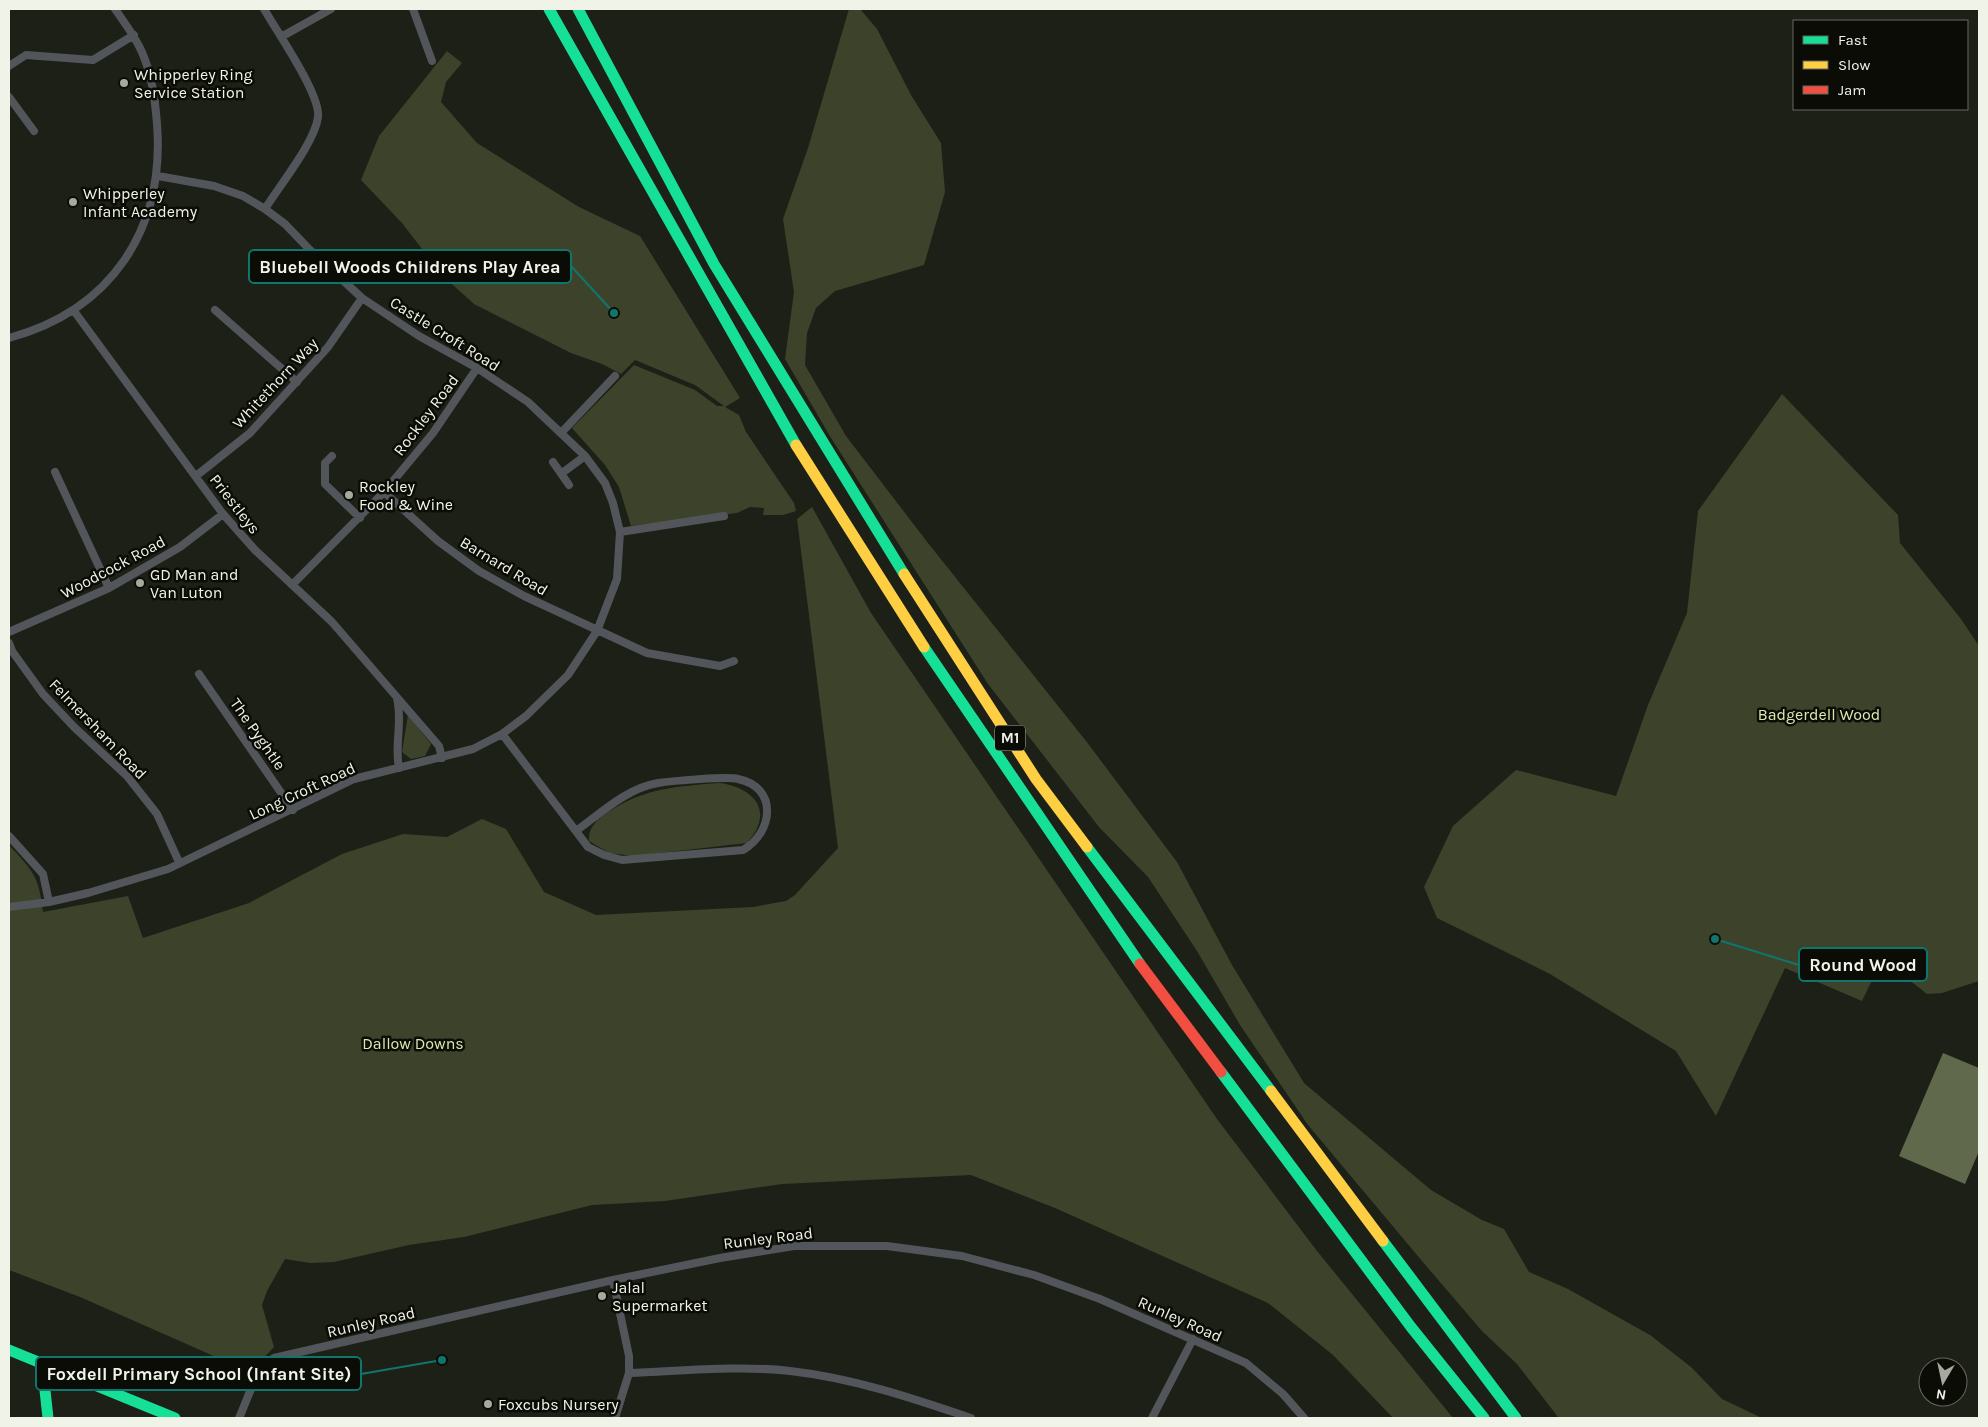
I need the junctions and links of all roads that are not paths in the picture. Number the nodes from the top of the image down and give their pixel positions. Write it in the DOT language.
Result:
graph roads {
  1 [pos="115,9"];
  2 [pos="264,9"];
  3 [pos="332,9"];
  4 [pos="412,9"];
  5 [pos="549,9"];
  6 [pos="578,9"];
  7 [pos="134,35"];
  8 [pos="280,37"];
  9 [pos="432,61"];
  10 [pos="9,66"];
  11 [pos="9,97"];
  12 [pos="34,130"];
  13 [pos="158,176"];
  14 [pos="265,208"];
  15 [pos="362,298"];
  16 [pos="215,310"];
  17 [pos="74,311"];
  18 [pos="9,338"];
  19 [pos="477,368"];
  20 [pos="615,376"];
  21 [pos="297,382"];
  22 [pos="561,432"];
  23 [pos="332,456"];
  24 [pos="584,456"];
  25 [pos="553,462"];
  26 [pos="55,472"];
  27 [pos="562,473"];
  28 [pos="196,476"];
  29 [pos="569,485"];
  30 [pos="384,492"];
  31 [pos="223,514"];
  32 [pos="724,516"];
  33 [pos="360,518"];
  34 [pos="620,532"];
  35 [pos="292,585"];
  36 [pos="109,588"];
  37 [pos="597,631"];
  38 [pos="9,632"];
  39 [pos="9,643"];
  40 [pos="734,661"];
  41 [pos="198,674"];
  42 [pos="397,696"];
  43 [pos="502,734"];
  44 [pos="442,758"];
  45 [pos="399,768"];
  46 [pos="293,810"];
  47 [pos="576,830"];
  48 [pos="9,836"];
  49 [pos="179,862"];
  50 [pos="48,902"];
  51 [pos="9,907"];
  52 [pos="613,1280"];
  53 [pos="1193,1339"];
  54 [pos="9,1350"];
  55 [pos="42,1363"];
  56 [pos="629,1373"];
  57 [pos="48,1418"];
  58 [pos="175,1418"];
  59 [pos="240,1418"];
  60 [pos="615,1418"];
  61 [pos="971,1418"];
  62 [pos="1152,1418"];
  63 [pos="1304,1418"];
  64 [pos="1484,1418"];
  65 [pos="1516,1418"];
  1 -- 7 [label="street"];
  2 -- 8 [label="street"];
  3 -- 8 [label="street"];
  4 -- 9 [label="street"];
  5 -- 64 [label="main road, M1"];
  6 -- 65 [label="main road, M1"];
  7 -- 10 [label="street"];
  7 -- 13 [label="street"];
  8 -- 14 [label="street"];
  11 -- 12 [label="street"];
  13 -- 14 [label="street, Castle Croft Road"];
  13 -- 17 [label="street"];
  14 -- 15 [label="street, Castle Croft Road"];
  15 -- 19 [label="street, Castle Croft Road"];
  15 -- 21 [label="street, Whitethorn Way"];
  16 -- 21 [label="street"];
  17 -- 18 [label="street"];
  17 -- 28 [label="street, Priestleys"];
  19 -- 22 [label="street, Castle Croft Road"];
  19 -- 30 [label="street, Rockley Road"];
  20 -- 22 [label="street"];
  21 -- 28 [label="street, Whitethorn Way"];
  22 -- 24 [label="street, Castle Croft Road"];
  23 -- 33 [label="street"];
  24 -- 27 [label="street"];
  24 -- 34 [label="street, Castle Croft Road"];
  25 -- 27 [label="street"];
  26 -- 36 [label="street"];
  27 -- 29 [label="street"];
  28 -- 31 [label="street, Priestleys"];
  30 -- 33 [label="street, Rockley Road"];
  30 -- 37 [label="street, Barnard Road"];
  31 -- 35 [label="street, Priestleys"];
  31 -- 36 [label="street, Woodcock Road"];
  32 -- 34 [label="street"];
  33 -- 35 [label="street, Rockley Road"];
  34 -- 37 [label="street, Castle Croft Road"];
  35 -- 42 [label="street, Priestleys"];
  36 -- 38 [label="street, Woodcock Road"];
  37 -- 40 [label="street, Barnard Road"];
  37 -- 43 [label="street, Long Croft Road"];
  39 -- 49 [label="street, Felmersham Road"];
  41 -- 46 [label="street, The Pyghtle"];
  42 -- 44 [label="street, Priestleys"];
  42 -- 45 [label="street"];
  43 -- 44 [label="street, Long Croft Road"];
  43 -- 47 [label="street"];
  44 -- 45 [label="street, Long Croft Road"];
  45 -- 46 [label="street, Long Croft Road"];
  46 -- 49 [label="street, Long Croft Road"];
  47 -- 47 [label="street"];
  48 -- 50 [label="street"];
  49 -- 50 [label="street, Long Croft Road"];
  50 -- 51 [label="street, Long Croft Road"];
  52 -- 53 [label="street, Runley Road"];
  52 -- 56 [label="street"];
  52 -- 59 [label="street, Runley Road"];
  53 -- 62 [label="street"];
  53 -- 63 [label="street, Runley Road"];
  54 -- 55 [label="main road"];
  55 -- 57 [label="main road"];
  55 -- 58 [label="main road"];
  56 -- 60 [label="street"];
  56 -- 61 [label="street"];
}
